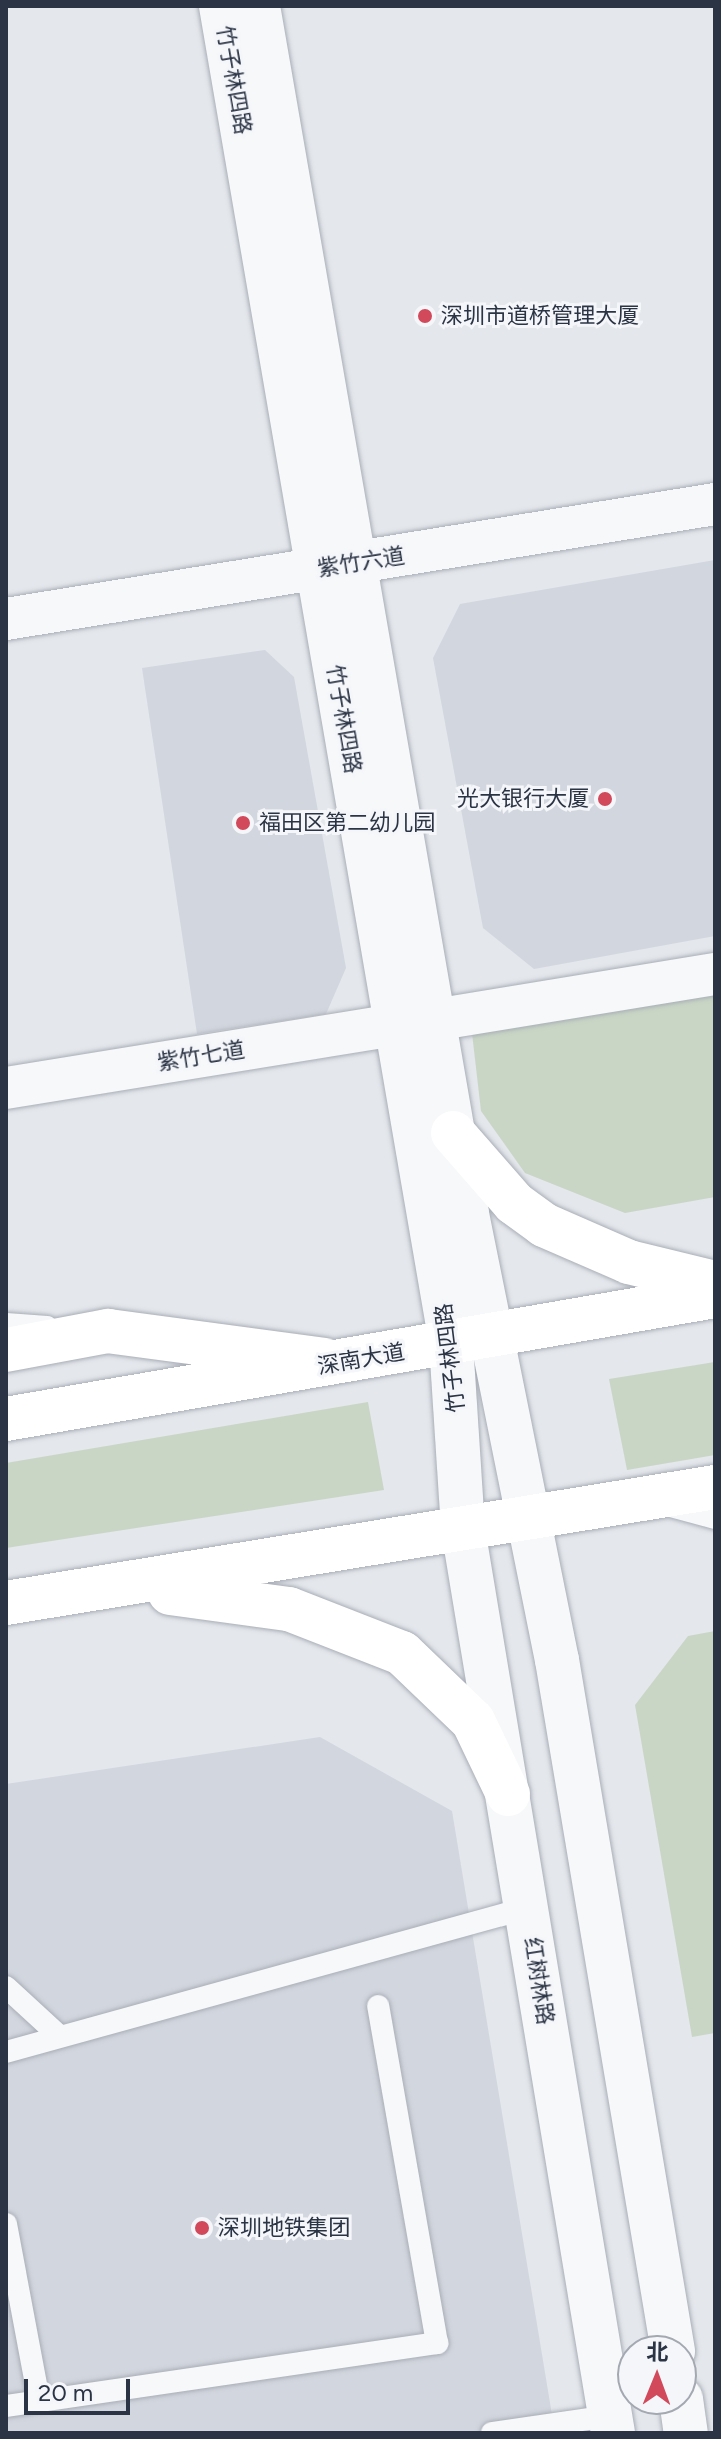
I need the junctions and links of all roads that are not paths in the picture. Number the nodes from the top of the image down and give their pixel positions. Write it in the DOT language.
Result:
graph roads {
  1 [pos="221,6"];
  2 [pos="258,6"];
  3 [pos="715,504"];
  4 [pos="336,566"];
  5 [pos="6,619"];
  6 [pos="715,974"];
  7 [pos="415,1022"];
  8 [pos="6,1088"];
  9 [pos="453,1133"];
  10 [pos="715,1283"];
  11 [pos="715,1296"];
  12 [pos="6,1324"];
  13 [pos="108,1331"];
  14 [pos="471,1339"];
  15 [pos="6,1350"];
  16 [pos="343,1363"];
  17 [pos="6,1419"];
  18 [pos="715,1487"];
  19 [pos="647,1499"];
  20 [pos="529,1518"];
  21 [pos="715,1518"];
  22 [pos="463,1529"];
  23 [pos="17,1601"];
  24 [pos="508,1794"];
  25 [pos="527,1908"];
  26 [pos="6,1987"];
  27 [pos="378,2006"];
  28 [pos="56,2033"];
  29 [pos="6,2052"];
  30 [pos="6,2224"];
  31 [pos="670,2335"];
  32 [pos="39,2401"];
  33 [pos="6,2406"];
  34 [pos="611,2425"];
  35 [pos="492,2433"];
  1 -- 4 [label="street, 竹子林四路"];
  2 -- 4 [label="street, 竹子林四路"];
  3 -- 4 [label="street, 紫竹六道"];
  4 -- 5 [label="street, 紫竹六道"];
  4 -- 7 [label="street, 竹子林四路"];
  6 -- 7 [label="street, 紫竹七道"];
  7 -- 8 [label="street, 紫竹七道"];
  7 -- 9 [label="street, 竹子林四路"];
  7 -- 14 [label="street, 竹子林四路"];
  9 -- 10 [label="main road"];
  9 -- 14 [label="street, 竹子林四路"];
  11 -- 14 [label="main road, 深南大道"];
  12 -- 13 [label="lane"];
  13 -- 15 [label="main road"];
  13 -- 16 [label="main road"];
  14 -- 16 [label="main road, 深南大道"];
  14 -- 20 [label="street, 竹子林四路"];
  14 -- 22 [label="street, 竹子林四路"];
  16 -- 17 [label="main road, 深南大道"];
  18 -- 19 [label="main road"];
  19 -- 20 [label="main road"];
  19 -- 21 [label="lane"];
  20 -- 22 [label="main road"];
  20 -- 31 [label="street"];
  22 -- 23 [label="main road"];
  22 -- 24 [label="street, 红树林路"];
  23 -- 24 [label="main road"];
  24 -- 25 [label="street, 红树林路"];
  25 -- 28 [label="lane"];
  25 -- 34 [label="street, 红树林路"];
  26 -- 28 [label="lane"];
  27 -- 32 [label="lane"];
  28 -- 29 [label="lane"];
  30 -- 32 [label="lane"];
  32 -- 33 [label="lane"];
  34 -- 35 [label="lane"];
}
